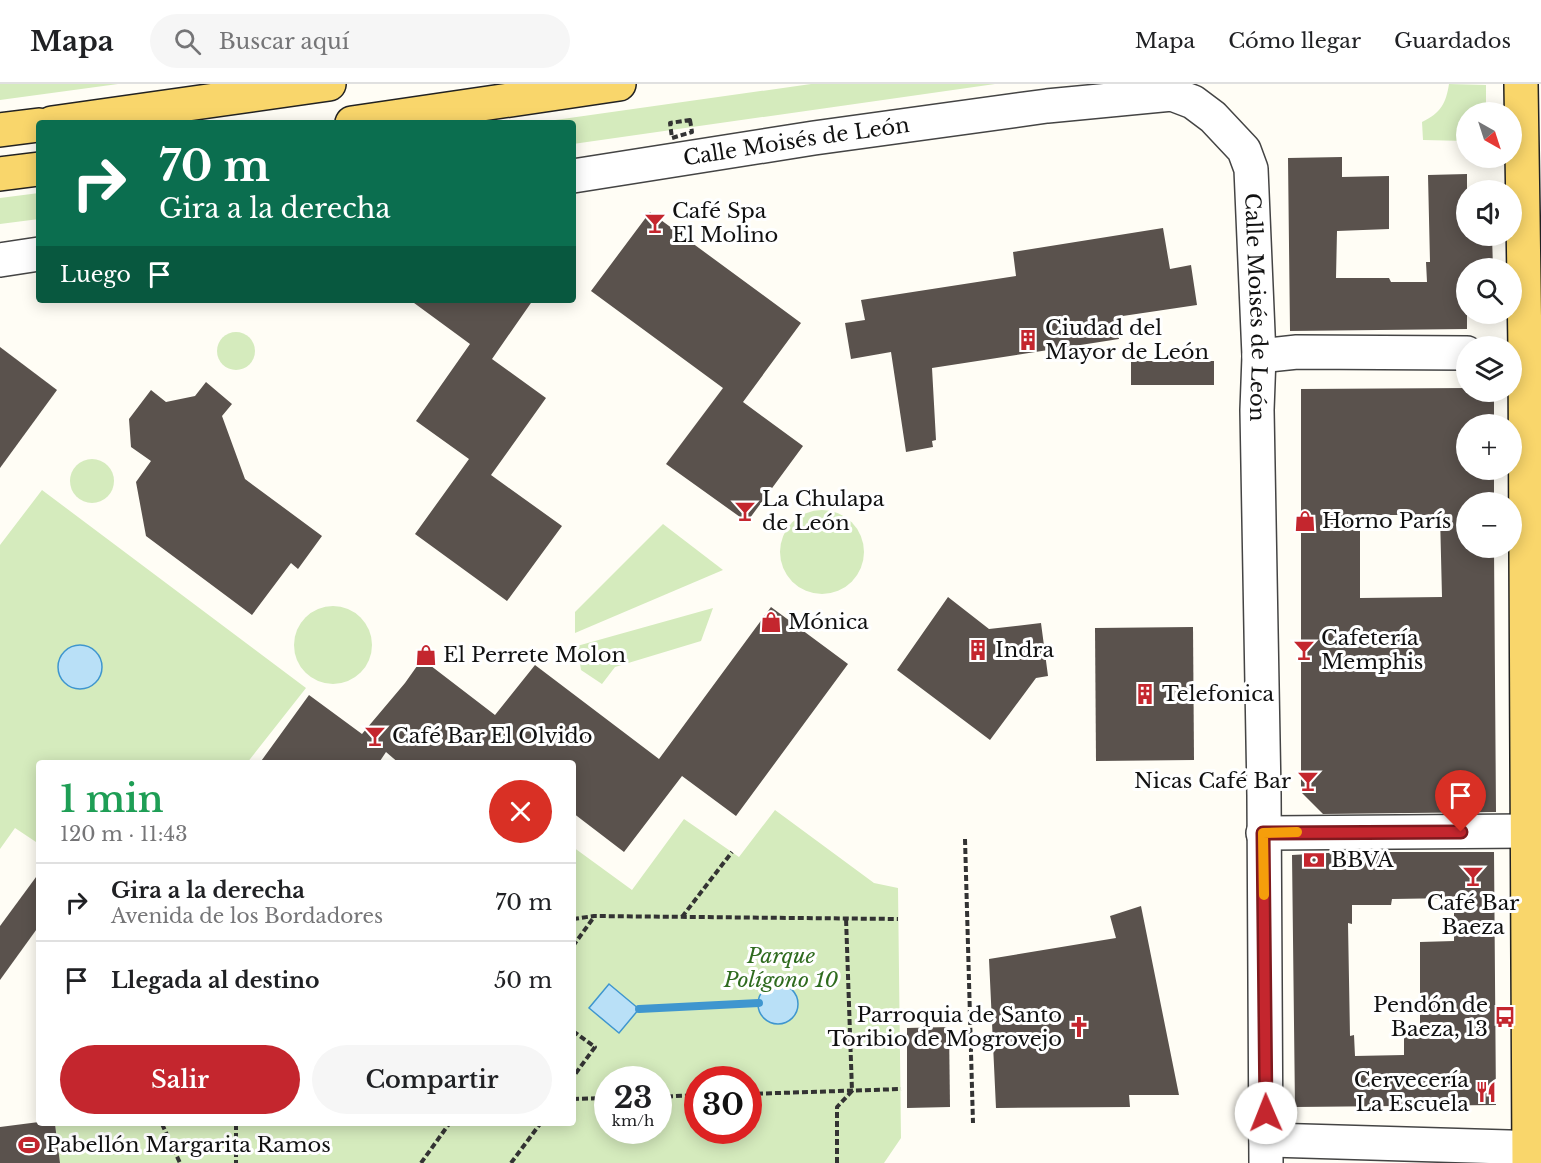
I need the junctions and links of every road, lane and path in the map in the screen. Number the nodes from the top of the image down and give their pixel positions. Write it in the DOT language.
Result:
graph roads {
  1 [pos="329,84"];
  2 [pos="620,84"];
  3 [pos="1521,84"];
  4 [pos="73,120"];
  5 [pos="373,120"];
  6 [pos="36,125"];
  7 [pos="0,130"];
  8 [pos="1532,152"];
  9 [pos="36,169"];
  10 [pos="0,174"];
  11 [pos="576,176"];
  12 [pos="36,254"];
  13 [pos="0,260"];
  14 [pos="1526,349"];
  15 [pos="1456,353"];
  16 [pos="1260,356"];
  17 [pos="1534,831"];
  18 [pos="1263,833"];
  19 [pos="965,839"];
  20 [pos="732,852"];
  21 [pos="594,916"];
  22 [pos="682,917"];
  23 [pos="846,918"];
  24 [pos="576,919"];
  25 [pos="898,919"];
  26 [pos="576,942"];
  27 [pos="576,1033"];
  28 [pos="576,1073"];
  29 [pos="901,1089"];
  30 [pos="852,1091"];
  31 [pos="762,1094"];
  32 [pos="594,1098"];
  33 [pos="576,1099"];
  34 [pos="973,1123"];
  35 [pos="163,1126"];
  36 [pos="236,1126"];
  37 [pos="448,1126"];
  38 [pos="539,1126"];
  39 [pos="1266,1151"];
  40 [pos="1533,1153"];
  41 [pos="180,1163"];
  42 [pos="236,1163"];
  43 [pos="422,1163"];
  44 [pos="511,1163"];
  45 [pos="837,1163"];
  1 -- 4 [label="main road"];
  2 -- 5 [label="main road"];
  3 -- 8 [label="main road"];
  6 -- 7 [label="main road"];
  8 -- 14 [label="main road"];
  9 -- 10 [label="main road"];
  11 -- 16 [label="street, Calle Moisés de León"];
  12 -- 13 [label="street"];
  14 -- 17 [label="main road"];
  15 -- 16 [label="street"];
  16 -- 18 [label="street, Calle Moisés de León"];
  17 -- 18 [label="street"];
  17 -- 40 [label="main road"];
  18 -- 39 [label="street, Calle Moisés de León"];
  19 -- 34 [label="path"];
  20 -- 22 [label="path"];
  21 -- 22 [label="path"];
  21 -- 24 [label="path"];
  21 -- 26 [label="path"];
  22 -- 23 [label="path"];
  23 -- 25 [label="path"];
  23 -- 30 [label="path"];
  27 -- 28 [label="path"];
  29 -- 30 [label="path"];
  30 -- 31 [label="path"];
  30 -- 45 [label="path"];
  32 -- 33 [label="path"];
  35 -- 41 [label="path"];
  36 -- 42 [label="path"];
  37 -- 43 [label="path"];
  38 -- 44 [label="path"];
  39 -- 40 [label="street"];
}
